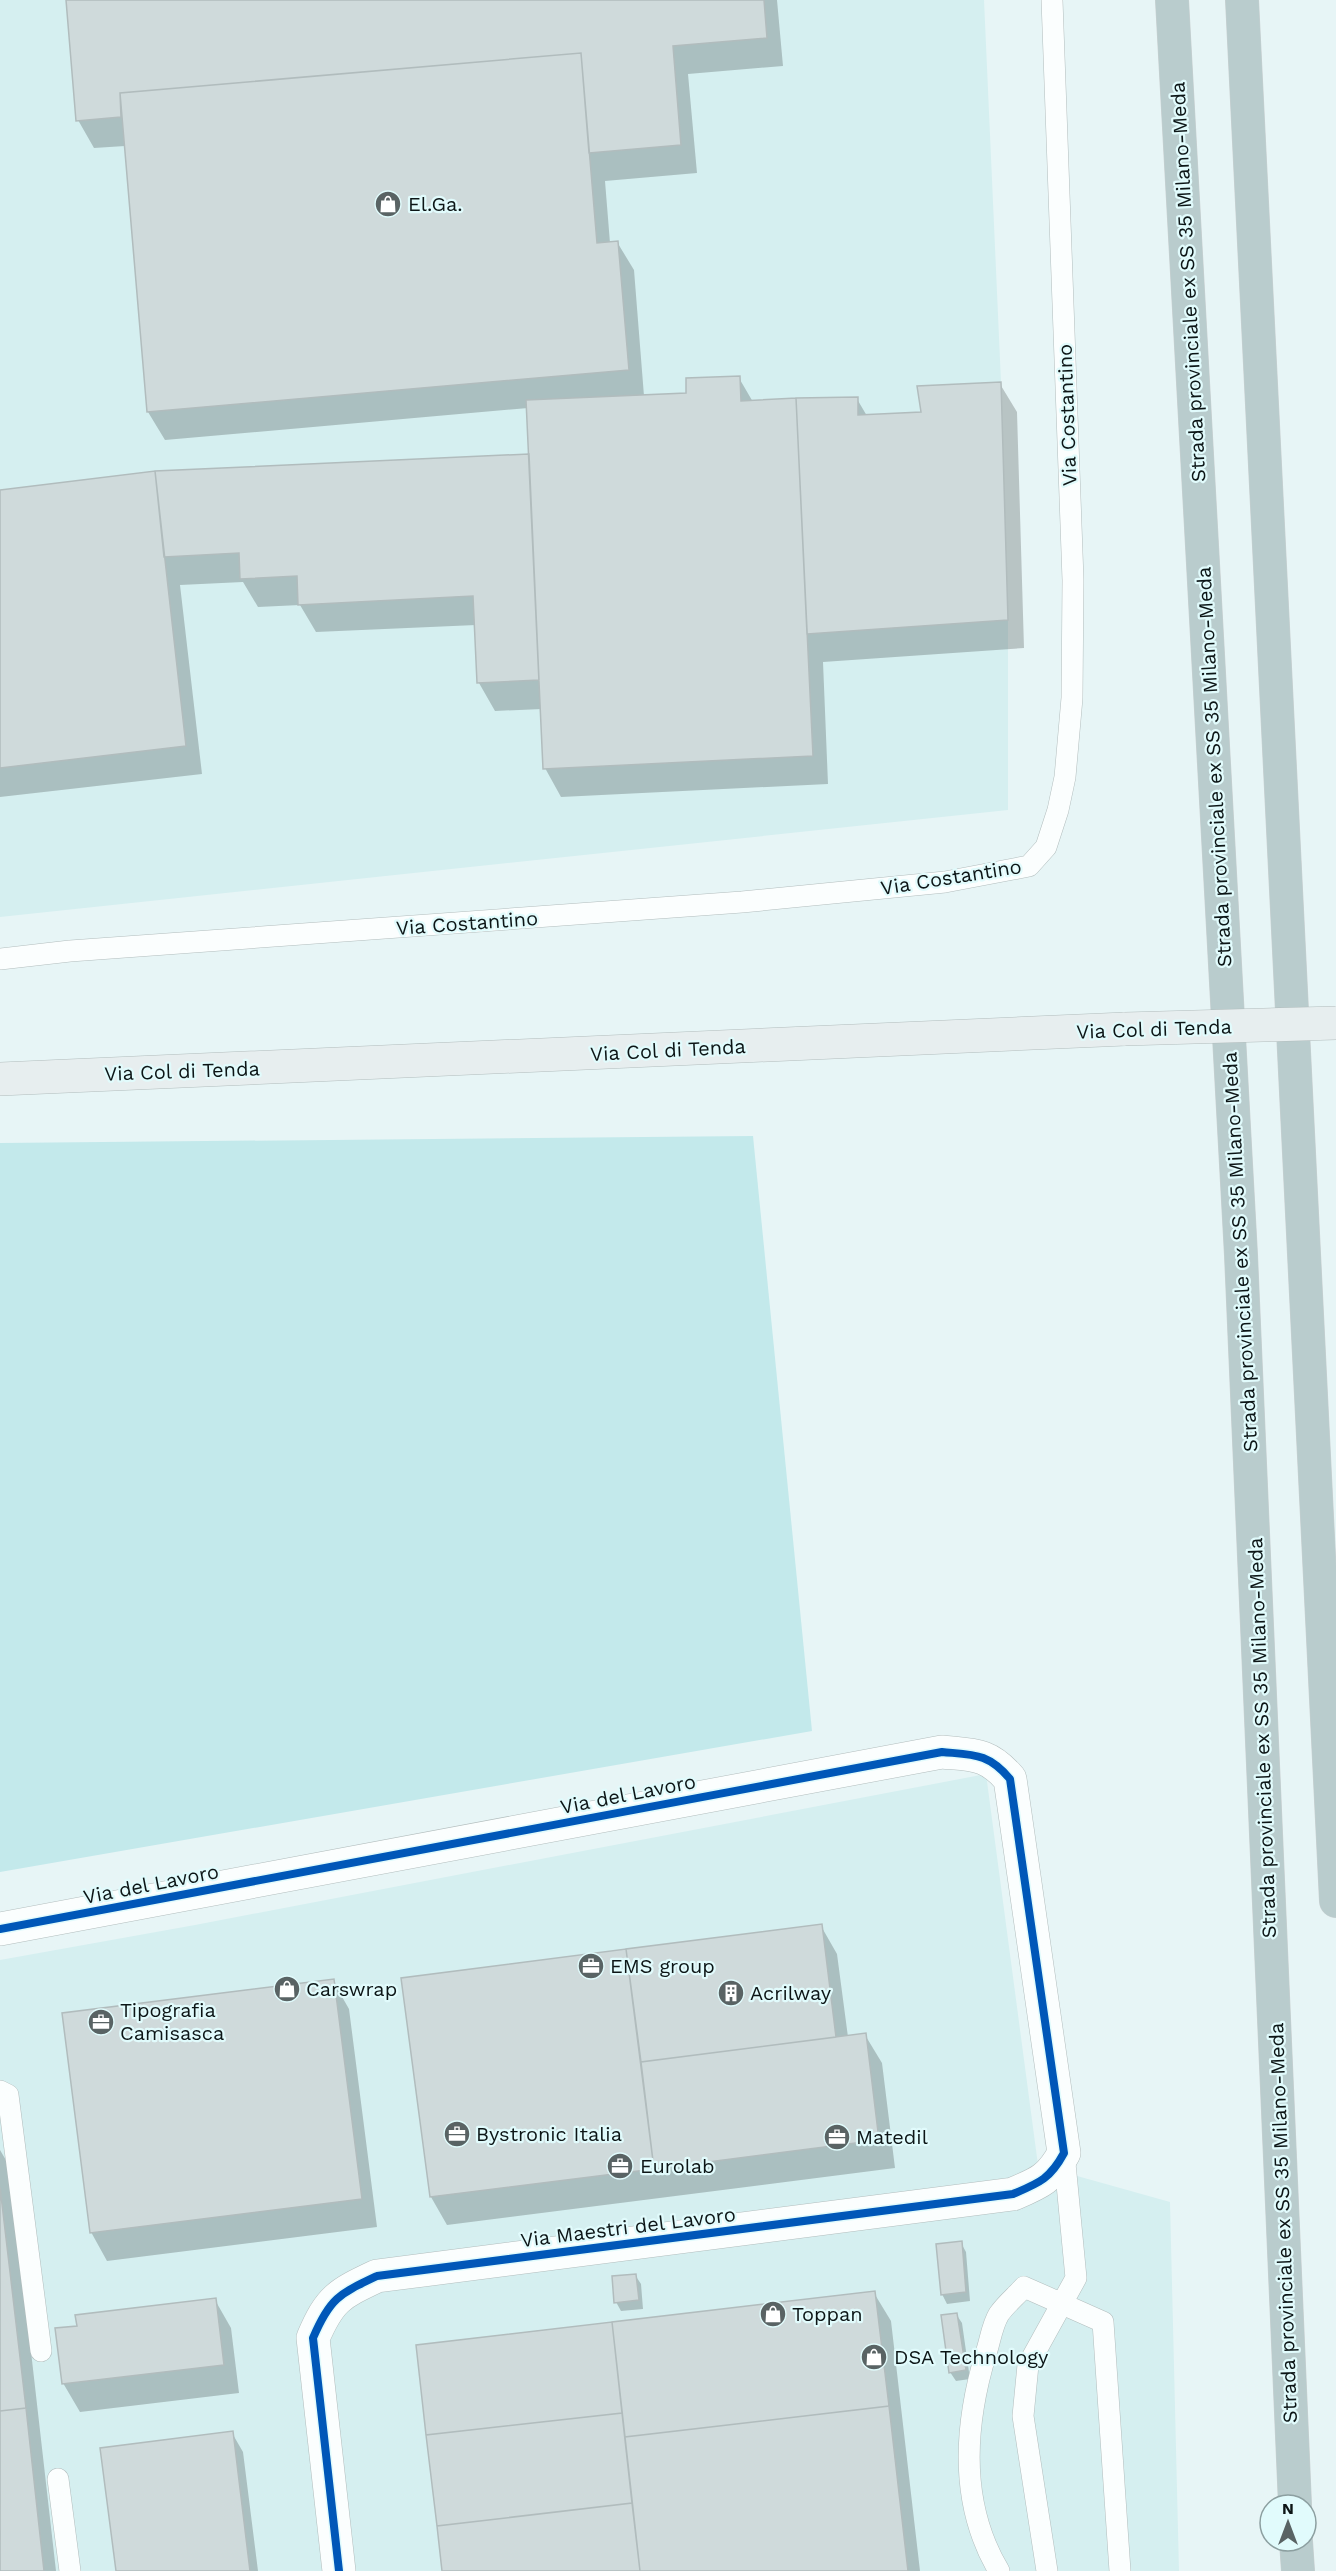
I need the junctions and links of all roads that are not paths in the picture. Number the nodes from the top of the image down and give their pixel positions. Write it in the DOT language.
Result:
graph roads {
  1 [pos="1052,0"];
  2 [pos="1172,0"];
  3 [pos="1242,0"];
  4 [pos="0,959"];
  5 [pos="1336,1023"];
  6 [pos="0,1078"];
  7 [pos="1336,1901"];
  8 [pos="0,1929"];
  9 [pos="0,2091"];
  10 [pos="1064,2153"];
  11 [pos="1062,2303"];
  12 [pos="41,2351"];
  13 [pos="58,2479"];
  14 [pos="1294,2493"];
  15 [pos="1297,2553"];
  16 [pos="70,2571"];
  17 [pos="339,2571"];
  18 [pos="999,2571"];
  19 [pos="1047,2571"];
  20 [pos="1120,2571"];
  21 [pos="1298,2571"];
  1 -- 4 [label="lane, Via Costantino"];
  2 -- 14 [label="highway, Strada provinciale ex SS 35 Milano-Meda"];
  3 -- 7 [label="highway"];
  5 -- 6 [label="main road, Via Col di Tenda, bridge"];
  8 -- 10 [label="street, Via del Lavoro"];
  9 -- 12 [label="lane"];
  10 -- 11 [label="lane"];
  10 -- 17 [label="street, Via Maestri del Lavoro"];
  11 -- 18 [label="lane"];
  11 -- 19 [label="lane"];
  11 -- 20 [label="lane"];
  13 -- 16 [label="lane"];
  15 -- 21 [label="highway"];
}
